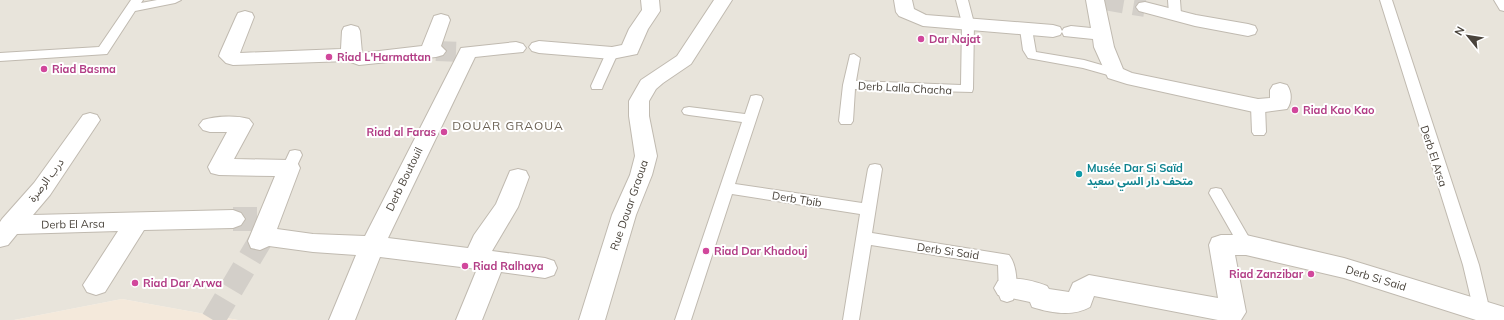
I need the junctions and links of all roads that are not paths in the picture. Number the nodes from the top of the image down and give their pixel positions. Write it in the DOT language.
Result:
graph roads {
  1 [pos="175,0"];
  2 [pos="650,0"];
  3 [pos="723,0"];
  4 [pos="902,0"];
  5 [pos="962,0"];
  6 [pos="1095,0"];
  7 [pos="1386,0"];
  8 [pos="1500,0"];
  9 [pos="135,4"];
  10 [pos="1145,7"];
  11 [pos="1175,7"];
  12 [pos="1504,8"];
  13 [pos="246,17"];
  14 [pos="441,20"];
  15 [pos="968,24"];
  16 [pos="1026,29"];
  17 [pos="1248,30"];
  18 [pos="351,31"];
  19 [pos="1102,34"];
  20 [pos="539,47"];
  21 [pos="516,48"];
  22 [pos="612,53"];
  23 [pos="351,55"];
  24 [pos="0,57"];
  25 [pos="854,58"];
  26 [pos="1115,73"];
  27 [pos="849,85"];
  28 [pos="597,86"];
  29 [pos="1280,90"];
  30 [pos="756,99"];
  31 [pos="1258,106"];
  32 [pos="690,111"];
  33 [pos="750,119"];
  34 [pos="90,120"];
  35 [pos="846,121"];
  36 [pos="210,125"];
  37 [pos="1259,132"];
  38 [pos="875,169"];
  39 [pos="518,177"];
  40 [pos="727,188"];
  41 [pos="1216,193"];
  42 [pos="868,210"];
  43 [pos="233,219"];
  44 [pos="136,223"];
  45 [pos="5,231"];
  46 [pos="863,238"];
  47 [pos="372,246"];
  48 [pos="1246,246"];
  49 [pos="485,259"];
  50 [pos="545,268"];
  51 [pos="96,285"];
  52 [pos="1007,291"];
  53 [pos="1234,316"];
  54 [pos="1490,316"];
  55 [pos="342,320"];
  56 [pos="469,320"];
  57 [pos="592,320"];
  58 [pos="683,320"];
  59 [pos="851,320"];
  1 -- 9 [label="lane"];
  2 -- 22 [label="street"];
  3 -- 57 [label="street, Rue Douar Graoua"];
  4 -- 15 [label="street"];
  5 -- 15 [label="lane, Derb Lalla Chacha"];
  6 -- 19 [label="street"];
  7 -- 54 [label="lane, Derb El Arsa"];
  8 -- 12 [label="lane"];
  9 -- 24 [label="lane"];
  10 -- 11 [label="street"];
  11 -- 17 [label="street"];
  13 -- 23 [label="street"];
  14 -- 23 [label="street"];
  15 -- 16 [label="street"];
  15 -- 27 [label="lane, Derb Lalla Chacha"];
  16 -- 19 [label="street"];
  16 -- 26 [label="lane"];
  18 -- 23 [label="street"];
  19 -- 26 [label="street"];
  20 -- 22 [label="street"];
  21 -- 47 [label="street, Derb Boutouil"];
  22 -- 28 [label="lane"];
  25 -- 27 [label="lane, Derb Lalla Chacha"];
  26 -- 31 [label="street"];
  27 -- 35 [label="lane, Derb Lalla Chacha"];
  29 -- 31 [label="street"];
  30 -- 33 [label="lane"];
  31 -- 37 [label="lane"];
  32 -- 33 [label="lane"];
  33 -- 40 [label="lane"];
  34 -- 45 [label="street, درب الرصرة"];
  36 -- 47 [label="street"];
  38 -- 42 [label="lane"];
  39 -- 49 [label="street"];
  40 -- 42 [label="lane, Derb Tbib"];
  40 -- 58 [label="lane"];
  41 -- 48 [label="lane"];
  42 -- 46 [label="lane"];
  43 -- 44 [label="street, Derb El Arsa"];
  44 -- 45 [label="street, Derb El Arsa"];
  44 -- 51 [label="street"];
  46 -- 52 [label="lane, Derb Si Said"];
  46 -- 59 [label="lane"];
  47 -- 49 [label="street"];
  47 -- 55 [label="street, Derb Boutouil"];
  48 -- 53 [label="street, Derb Si Said"];
  48 -- 54 [label="street, Derb Si Said"];
  49 -- 50 [label="street"];
  49 -- 56 [label="street"];
  52 -- 53 [label="street, Derb Si Said"];
}
